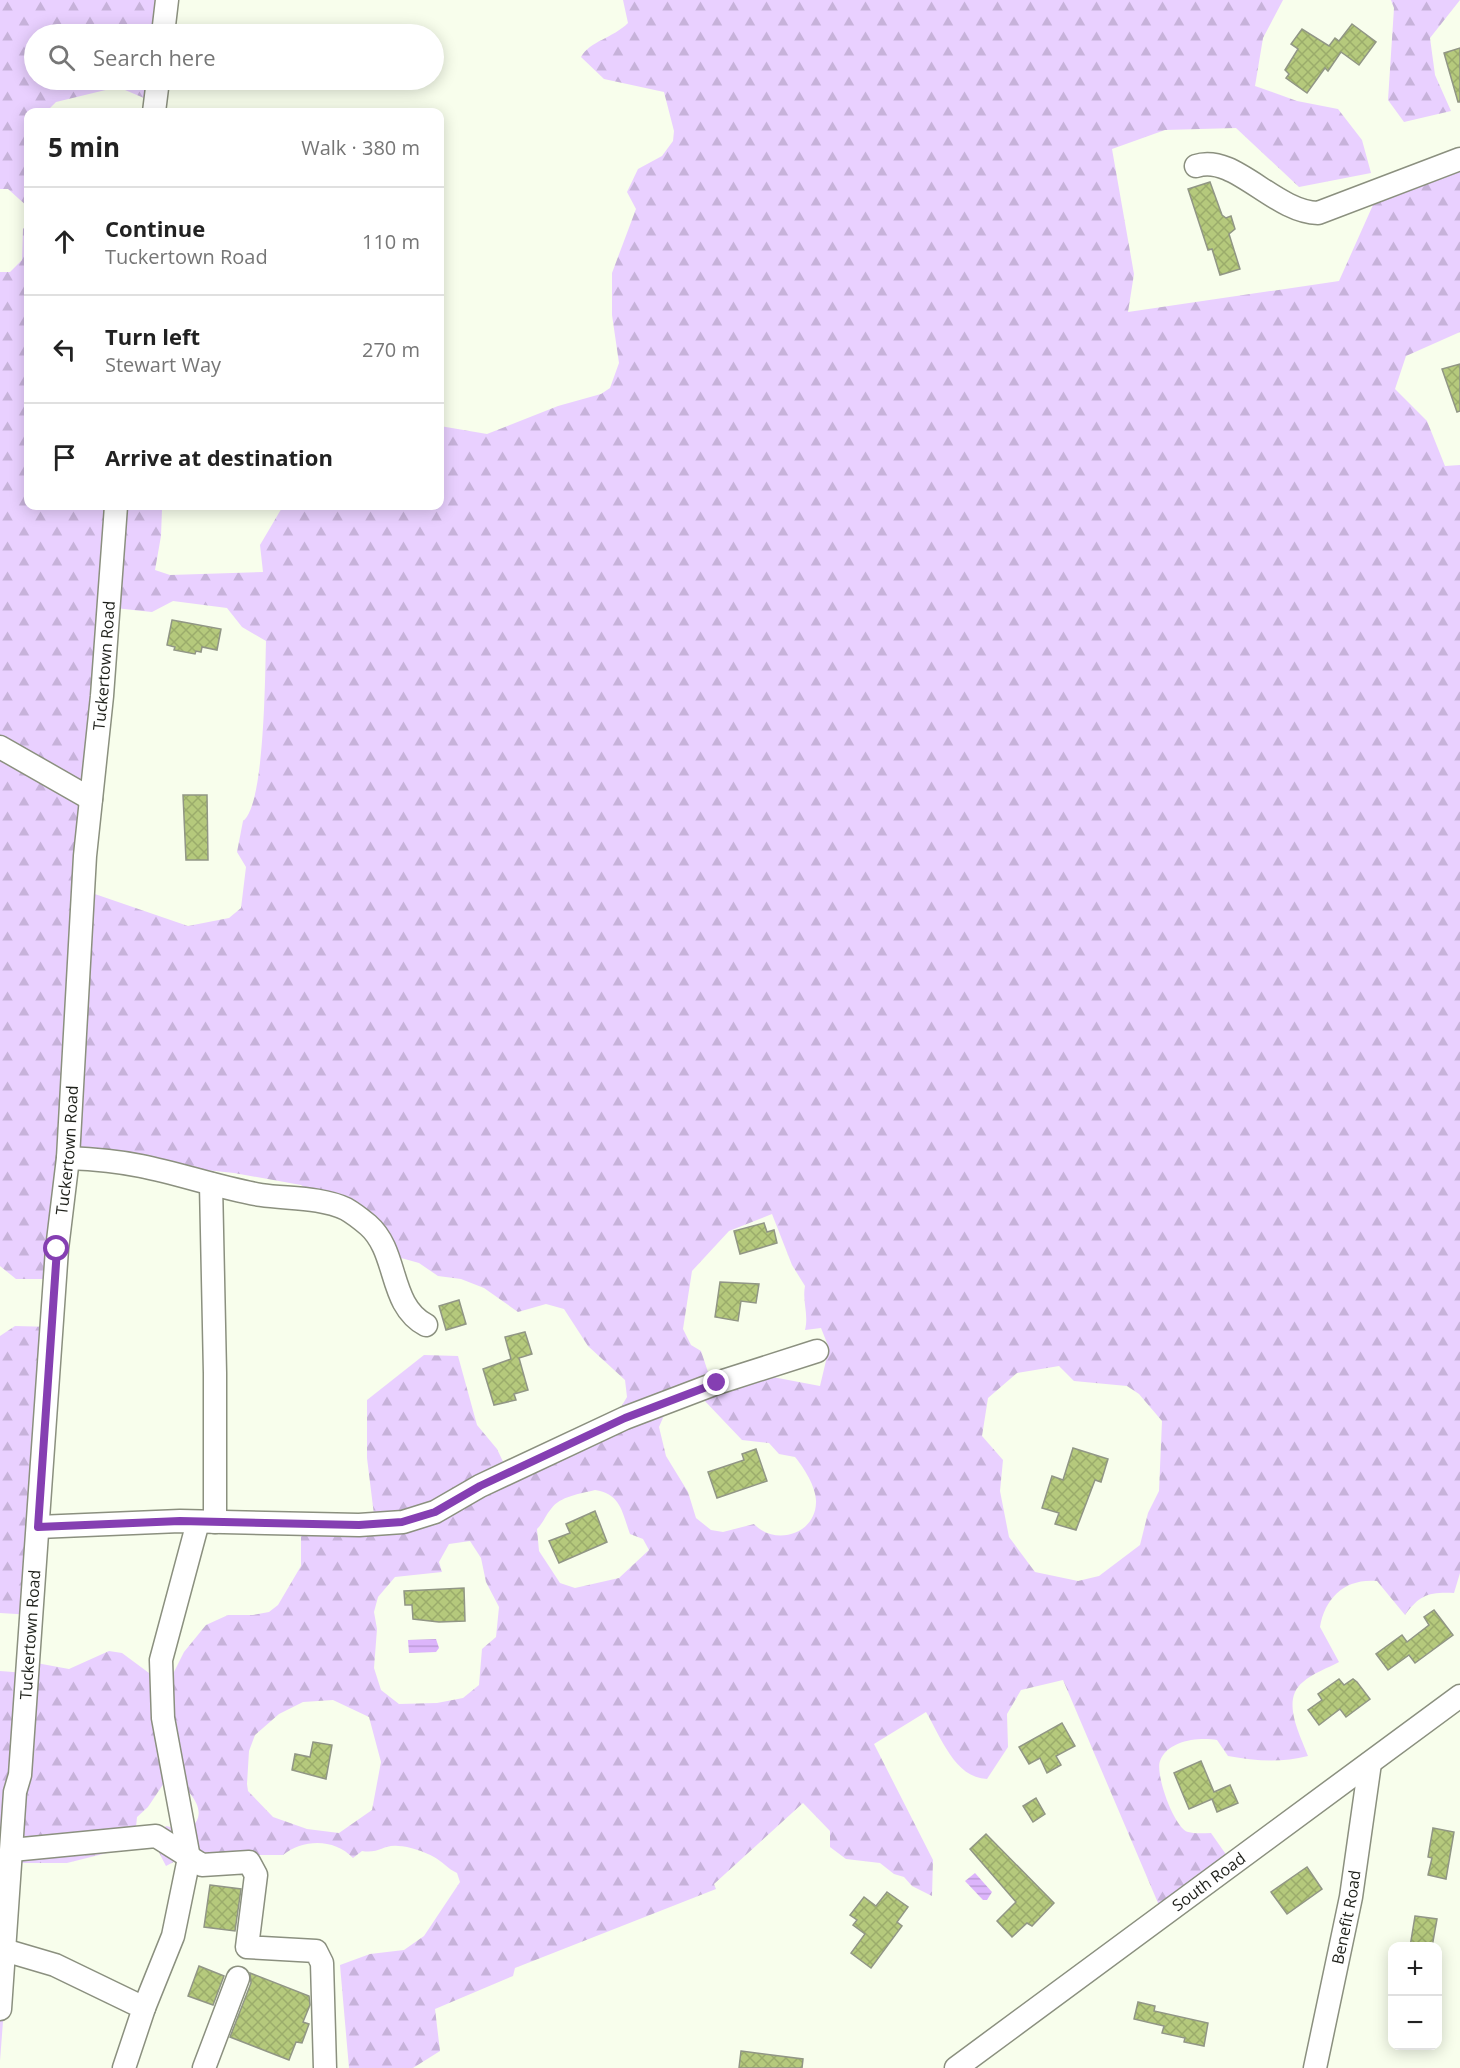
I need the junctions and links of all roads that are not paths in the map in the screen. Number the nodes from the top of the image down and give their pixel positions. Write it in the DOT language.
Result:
graph roads {
  1 [pos="167,0"];
  2 [pos="164,24"];
  3 [pos="157,90"];
  4 [pos="154,108"];
  5 [pos="1460,159"];
  6 [pos="1196,166"];
  7 [pos="116,510"];
  8 [pos="0,747"];
  9 [pos="91,799"];
  10 [pos="68,1158"];
  11 [pos="211,1184"];
  12 [pos="426,1325"];
  13 [pos="817,1351"];
  14 [pos="206,1522"];
  15 [pos="38,1527"];
  16 [pos="1460,1696"];
  17 [pos="1370,1763"];
  18 [pos="12,1850"];
  19 [pos="189,1858"];
  20 [pos="4,1950"];
  21 [pos="238,1978"];
  22 [pos="144,2008"];
  23 [pos="0,2009"];
  24 [pos="124,2068"];
  25 [pos="204,2068"];
  26 [pos="325,2068"];
  27 [pos="956,2068"];
  28 [pos="1315,2068"];
  1 -- 2 [label="street"];
  3 -- 4 [label="street"];
  5 -- 6 [label="street"];
  7 -- 9 [label="street, Tuckertown Road"];
  8 -- 9 [label="street"];
  9 -- 10 [label="street, Tuckertown Road"];
  10 -- 11 [label="street"];
  10 -- 15 [label="street, Tuckertown Road"];
  11 -- 12 [label="street"];
  11 -- 14 [label="street"];
  13 -- 14 [label="street"];
  14 -- 15 [label="street"];
  14 -- 19 [label="street"];
  15 -- 18 [label="street, Tuckertown Road"];
  16 -- 17 [label="street, South Road"];
  17 -- 27 [label="street, South Road"];
  17 -- 28 [label="street, Benefit Road"];
  18 -- 19 [label="street"];
  18 -- 20 [label="street, Tuckertown Road"];
  19 -- 22 [label="street"];
  19 -- 26 [label="street"];
  20 -- 22 [label="street"];
  20 -- 23 [label="street, Tuckertown Road"];
  21 -- 25 [label="street"];
  22 -- 24 [label="street"];
}
